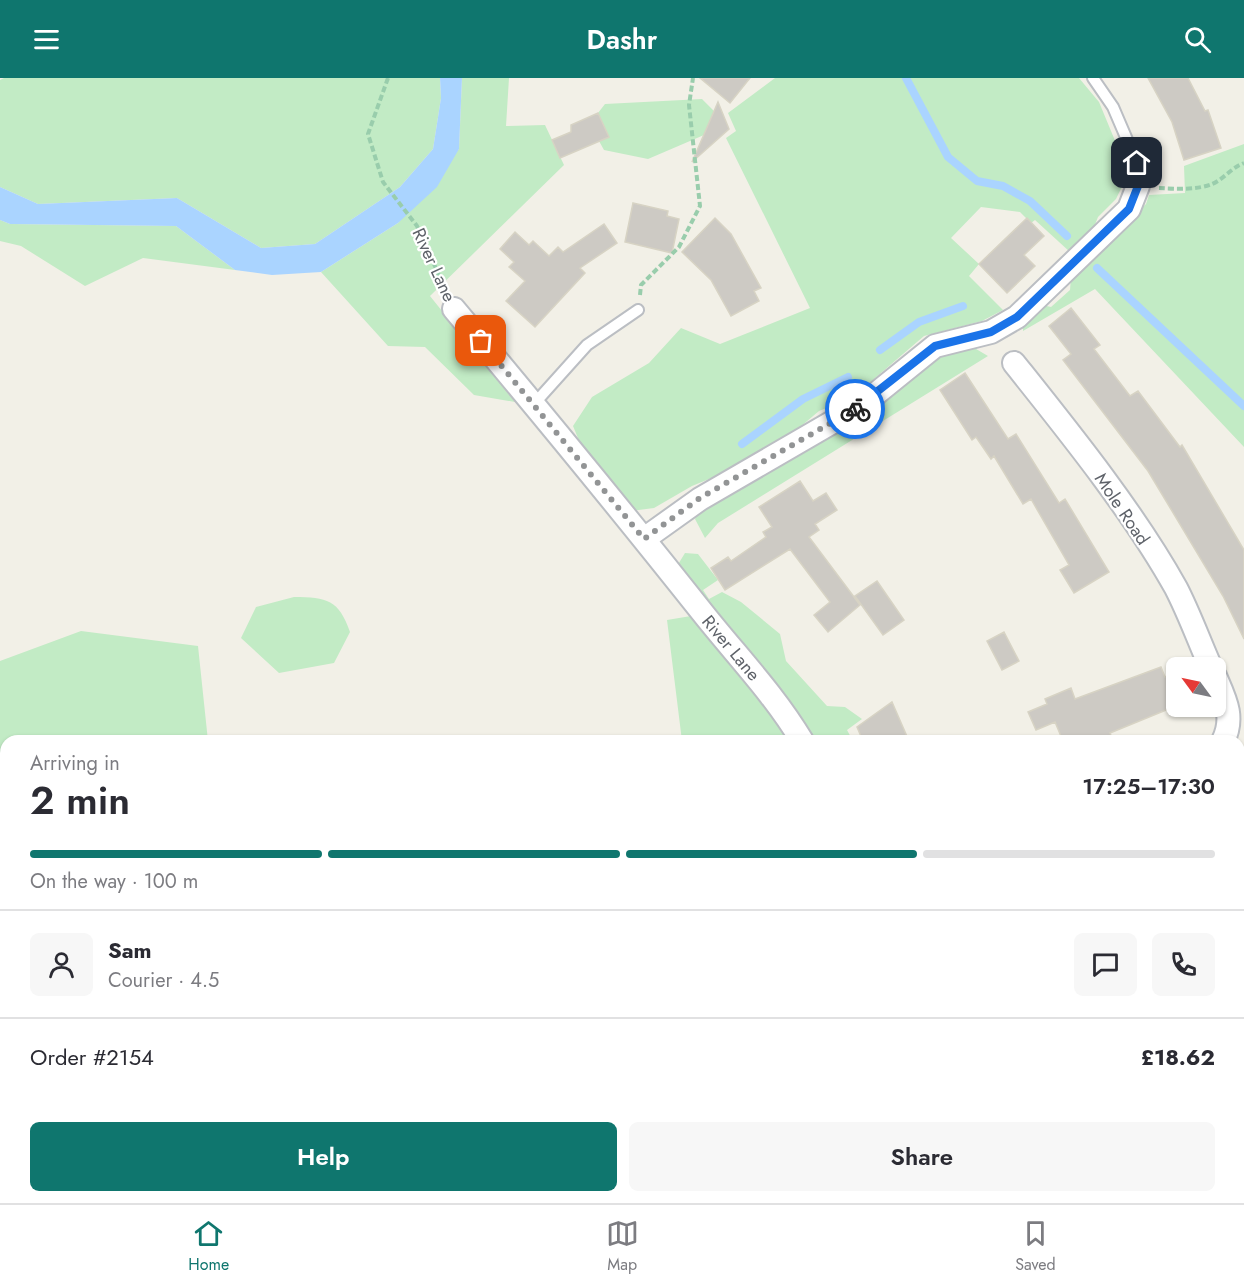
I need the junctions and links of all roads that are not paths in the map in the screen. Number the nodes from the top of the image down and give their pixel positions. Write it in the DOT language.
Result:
graph roads {
  1 [pos="1093,78"];
  2 [pos="1137,163"];
  3 [pos="454,309"];
  4 [pos="638,310"];
  5 [pos="1014,363"];
  6 [pos="534,404"];
  7 [pos="644,539"];
  8 [pos="1206,657"];
  9 [pos="1226,702"];
  10 [pos="798,735"];
  11 [pos="1226,735"];
  1 -- 2 [label="lane"];
  2 -- 7 [label="street"];
  3 -- 6 [label="street, River Lane"];
  4 -- 6 [label="lane"];
  5 -- 8 [label="street, Mole Road"];
  6 -- 7 [label="street, River Lane"];
  7 -- 10 [label="street, River Lane"];
  9 -- 11 [label="street"];
}
